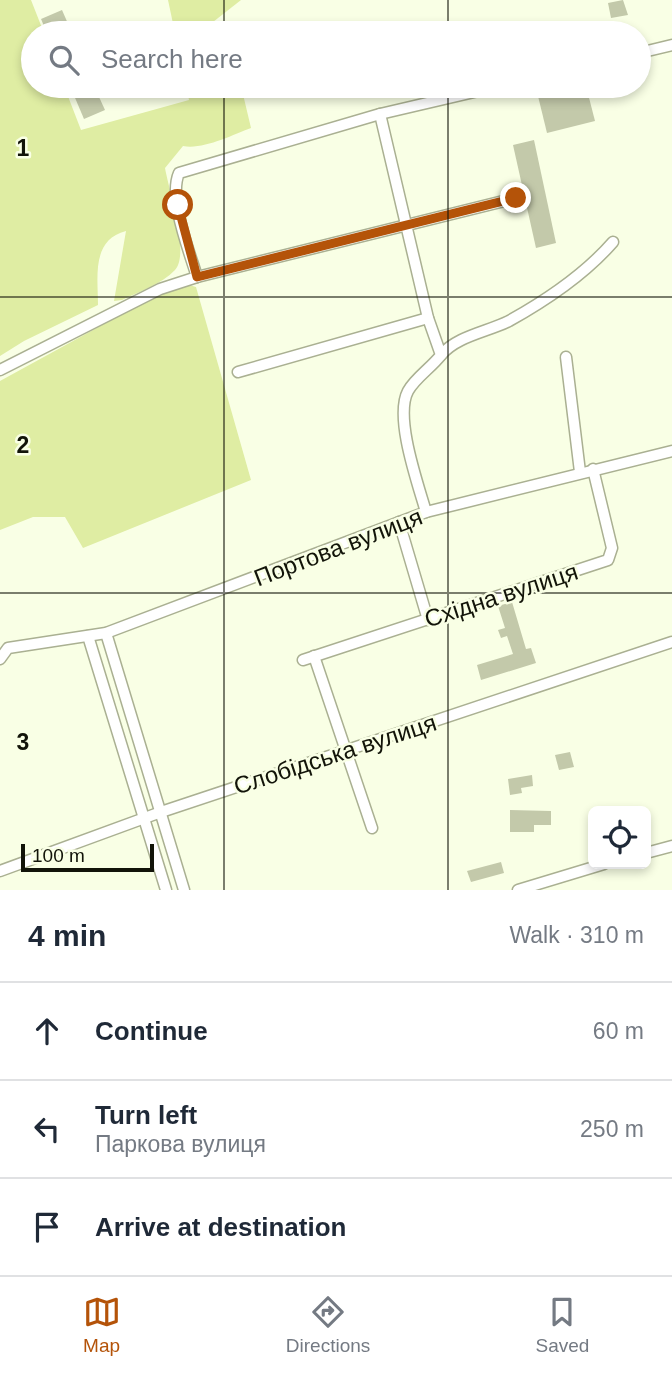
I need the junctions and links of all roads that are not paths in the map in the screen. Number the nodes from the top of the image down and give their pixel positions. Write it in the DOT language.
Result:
graph roads {
  1 [pos="672,45"];
  2 [pos="651,50"];
  3 [pos="449,98"];
  4 [pos="380,114"];
  5 [pos="516,198"];
  6 [pos="407,224"];
  7 [pos="613,242"];
  8 [pos="197,277"];
  9 [pos="428,318"];
  10 [pos="441,355"];
  11 [pos="566,356"];
  12 [pos="0,370"];
  13 [pos="238,372"];
  14 [pos="672,451"];
  15 [pos="593,469"];
  16 [pos="580,472"];
  17 [pos="426,512"];
  18 [pos="399,522"];
  19 [pos="428,620"];
  20 [pos="106,633"];
  21 [pos="88,636"];
  22 [pos="672,642"];
  23 [pos="314,656"];
  24 [pos="0,659"];
  25 [pos="303,660"];
  26 [pos="345,751"];
  27 [pos="161,812"];
  28 [pos="144,818"];
  29 [pos="372,828"];
  30 [pos="672,846"];
  31 [pos="651,852"];
  32 [pos="588,869"];
  33 [pos="0,871"];
  34 [pos="166,890"];
  35 [pos="184,890"];
  36 [pos="518,890"];
  1 -- 2 [label="street"];
  3 -- 4 [label="street"];
  4 -- 6 [label="street"];
  4 -- 8 [label="street"];
  5 -- 6 [label="street"];
  6 -- 8 [label="street"];
  6 -- 9 [label="street"];
  7 -- 10 [label="street"];
  8 -- 12 [label="street"];
  9 -- 10 [label="street"];
  9 -- 13 [label="street"];
  10 -- 17 [label="street"];
  11 -- 16 [label="street"];
  14 -- 15 [label="street, Портова вулиця"];
  15 -- 16 [label="street, Портова вулиця"];
  15 -- 19 [label="street, Східна вулиця"];
  16 -- 17 [label="street, Портова вулиця"];
  17 -- 18 [label="street, Портова вулиця"];
  18 -- 19 [label="street"];
  18 -- 20 [label="street, Портова вулиця"];
  19 -- 23 [label="street, Східна вулиця"];
  20 -- 21 [label="street, Портова вулиця"];
  20 -- 27 [label="street"];
  21 -- 24 [label="street, Портова вулиця"];
  21 -- 28 [label="street"];
  22 -- 26 [label="street, Слобідська вулиця"];
  23 -- 25 [label="street, Східна вулиця"];
  23 -- 26 [label="street"];
  26 -- 27 [label="street, Слобідська вулиця"];
  26 -- 29 [label="street"];
  27 -- 28 [label="street, Слобідська вулиця"];
  27 -- 35 [label="street"];
  28 -- 33 [label="street, Слобідська вулиця"];
  28 -- 34 [label="street"];
  30 -- 31 [label="street"];
  32 -- 36 [label="street"];
}
